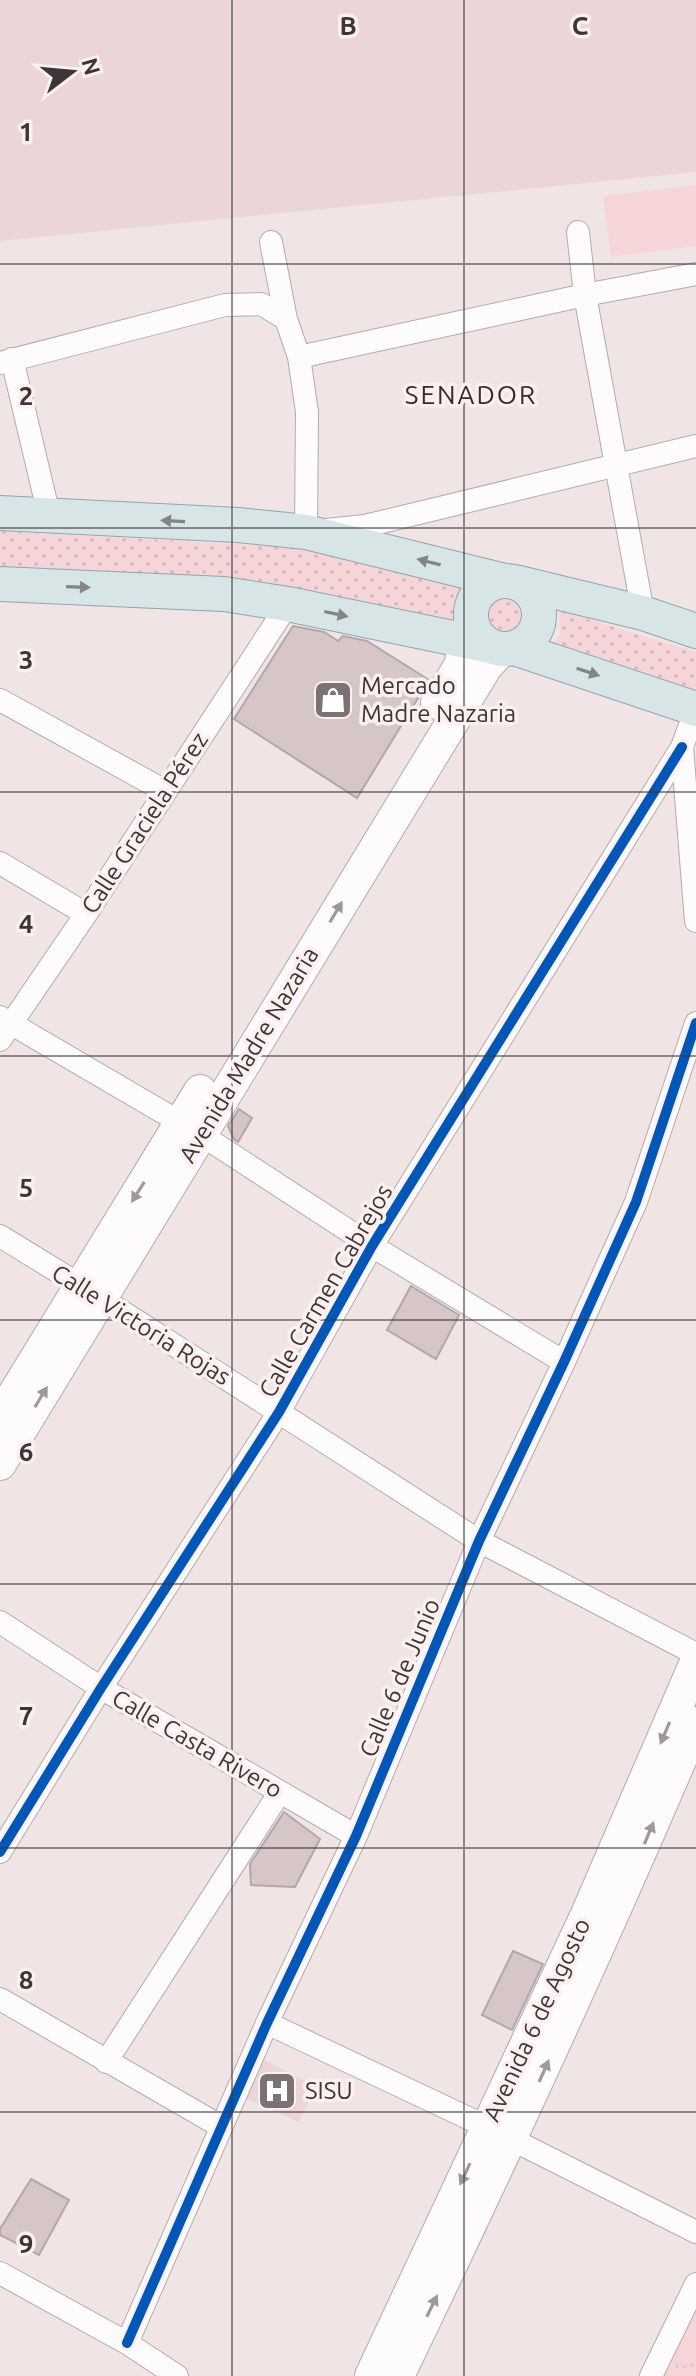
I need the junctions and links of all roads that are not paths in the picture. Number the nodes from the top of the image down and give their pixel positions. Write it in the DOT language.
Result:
graph roads {
  1 [pos="578,232"];
  2 [pos="271,242"];
  3 [pos="696,274"];
  4 [pos="585,295"];
  5 [pos="286,319"];
  6 [pos="299,357"];
  7 [pos="6,361"];
  8 [pos="696,446"];
  9 [pos="616,464"];
  10 [pos="0,513"];
  11 [pos="49,515"];
  12 [pos="306,532"];
  13 [pos="510,582"];
  14 [pos="0,584"];
  15 [pos="288,604"];
  16 [pos="643,613"];
  17 [pos="693,628"];
  18 [pos="489,640"];
  19 [pos="0,700"];
  20 [pos="696,709"];
  21 [pos="682,747"];
  22 [pos="165,791"];
  23 [pos="0,863"];
  24 [pos="86,914"];
  25 [pos="696,921"];
  26 [pos="696,1023"];
  27 [pos="3,1027"];
  28 [pos="191,1128"];
  29 [pos="0,1236"];
  30 [pos="372,1246"];
  31 [pos="91,1292"];
  32 [pos="564,1362"];
  33 [pos="279,1412"];
  34 [pos="0,1417"];
  35 [pos="0,1464"];
  36 [pos="479,1541"];
  37 [pos="0,1622"];
  38 [pos="696,1654"];
  39 [pos="696,1662"];
  40 [pos="101,1688"];
  41 [pos="696,1723"];
  42 [pos="280,1792"];
  43 [pos="356,1836"];
  44 [pos="0,1852"];
  45 [pos="0,1999"];
  46 [pos="267,2023"];
  47 [pos="106,2062"];
  48 [pos="220,2126"];
  49 [pos="500,2134"];
  50 [pos="696,2232"];
  51 [pos="0,2273"];
  52 [pos="696,2284"];
  53 [pos="127,2343"];
  54 [pos="177,2376"];
  55 [pos="371,2376"];
  56 [pos="398,2376"];
  57 [pos="651,2376"];
  1 -- 4 [label="street"];
  2 -- 5 [label="street"];
  3 -- 4 [label="street"];
  4 -- 6 [label="street"];
  4 -- 9 [label="street"];
  5 -- 6 [label="street"];
  5 -- 7 [label="street"];
  6 -- 12 [label="street"];
  7 -- 11 [label="street"];
  8 -- 9 [label="street"];
  9 -- 12 [label="street"];
  9 -- 16 [label="street"];
  10 -- 11 [label="main road"];
  12 -- 11 [label="main road, one-way"];
  13 -- 12 [label="main road, one-way"];
  13 -- 16 [label="main road"];
  13 -- 18 [label="main road"];
  13 -- 18 [label="main road"];
  14 -- 15 [label="main road, one-way"];
  15 -- 18 [label="main road, one-way"];
  15 -- 22 [label="street, Calle Graciela Pérez"];
  16 -- 17 [label="main road"];
  18 -- 20 [label="main road, one-way"];
  18 -- 28 [label="main road, Avenida Madre Nazaria"];
  19 -- 22 [label="street"];
  20 -- 21 [label="street"];
  21 -- 25 [label="street"];
  21 -- 30 [label="street, Calle Carmen Cabrejos"];
  22 -- 24 [label="street, Calle Graciela Pérez"];
  23 -- 24 [label="street"];
  24 -- 27 [label="street, Calle Graciela Pérez"];
  26 -- 32 [label="street, Calle 6 de Junio"];
  27 -- 28 [label="street"];
  28 -- 30 [label="street"];
  28 -- 31 [label="main road, Avenida Madre Nazaria"];
  29 -- 31 [label="street, Calle Victoria Rojas"];
  30 -- 32 [label="street"];
  30 -- 33 [label="street, Calle Carmen Cabrejos"];
  31 -- 33 [label="street, Calle Victoria Rojas"];
  31 -- 34 [label="main road, Avenida Madre Nazaria"];
  35 -- 31 [label="main road, Avenida Madre Nazaria, one-way"];
  32 -- 36 [label="street, Calle 6 de Junio"];
  33 -- 36 [label="street, Calle Victoria Rojas"];
  33 -- 40 [label="street, Calle Carmen Cabrejos"];
  36 -- 38 [label="street, Calle Victoria Rojas"];
  36 -- 43 [label="street, Calle 6 de Junio"];
  37 -- 40 [label="street, Calle Casta Rivero"];
  39 -- 49 [label="main road, Avenida 6 de Agosto, one-way"];
  40 -- 42 [label="street, Calle Casta Rivero"];
  40 -- 44 [label="street, Calle Carmen Cabrejos"];
  49 -- 41 [label="main road, Avenida 6 de Agosto, one-way"];
  42 -- 43 [label="street, Calle Casta Rivero"];
  42 -- 47 [label="street"];
  43 -- 46 [label="street, Calle 6 de Junio"];
  45 -- 47 [label="street"];
  46 -- 48 [label="street, Calle 6 de Junio"];
  46 -- 49 [label="street"];
  47 -- 48 [label="street"];
  48 -- 53 [label="street, Calle 6 de Junio"];
  49 -- 50 [label="street"];
  49 -- 55 [label="main road, Avenida 6 de Agosto, one-way"];
  56 -- 49 [label="main road, Avenida 6 de Agosto, one-way"];
  51 -- 53 [label="street"];
  52 -- 57 [label="street"];
  53 -- 54 [label="street"];
}
